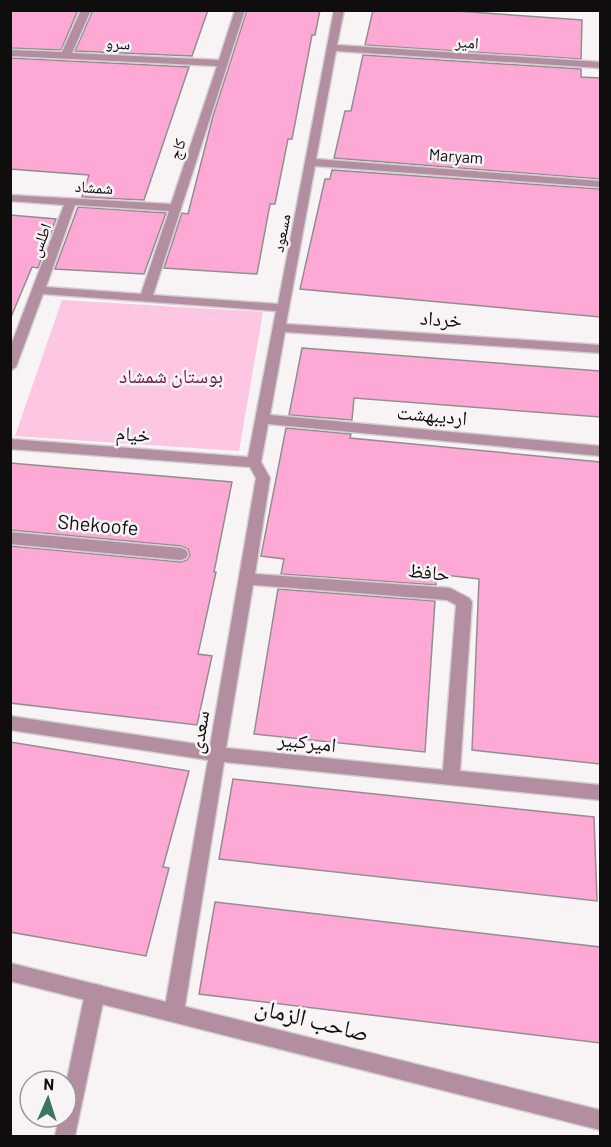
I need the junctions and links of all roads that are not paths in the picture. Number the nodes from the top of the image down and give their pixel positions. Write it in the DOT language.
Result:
graph roads {
  1 [pos="86,10"];
  2 [pos="240,10"];
  3 [pos="339,10"];
  4 [pos="331,48"];
  5 [pos="10,53"];
  6 [pos="66,55"];
  7 [pos="224,63"];
  8 [pos="600,65"];
  9 [pos="309,162"];
  10 [pos="600,184"];
  11 [pos="10,198"];
  12 [pos="71,202"];
  13 [pos="175,208"];
  14 [pos="39,290"];
  15 [pos="146,298"];
  16 [pos="283,308"];
  17 [pos="279,328"];
  18 [pos="600,349"];
  19 [pos="10,367"];
  20 [pos="261,419"];
  21 [pos="10,444"];
  22 [pos="600,451"];
  23 [pos="254,462"];
  24 [pos="10,538"];
  25 [pos="181,554"];
  26 [pos="247,579"];
  27 [pos="10,723"];
  28 [pos="218,754"];
  29 [pos="451,779"];
  30 [pos="600,794"];
  31 [pos="10,972"];
  32 [pos="95,993"];
  33 [pos="174,1012"];
  34 [pos="600,1120"];
  35 [pos="65,1137"];
  1 -- 6 [label="street"];
  2 -- 7 [label="street, کاج"];
  3 -- 4 [label="street, مسعود"];
  4 -- 8 [label="street, امیر"];
  4 -- 9 [label="street, مسعود"];
  5 -- 6 [label="street, سرو"];
  6 -- 7 [label="street, سرو"];
  7 -- 13 [label="street, کاج"];
  9 -- 10 [label="street, Maryam"];
  9 -- 16 [label="street, مسعود"];
  11 -- 12 [label="street, شمشاد"];
  12 -- 13 [label="street, شمشاد"];
  12 -- 14 [label="street, اطلس"];
  13 -- 15 [label="street, کاج"];
  14 -- 15 [label="street"];
  14 -- 19 [label="street, اطلس"];
  15 -- 16 [label="street"];
  16 -- 17 [label="street, مسعود"];
  17 -- 18 [label="street, خرداد"];
  17 -- 20 [label="street, مسعود"];
  20 -- 22 [label="street, اردیبهشت"];
  20 -- 23 [label="street, مسعود"];
  21 -- 23 [label="street, خیام"];
  23 -- 26 [label="street, سعدی"];
  24 -- 25 [label="street, Shekoofe"];
  26 -- 28 [label="street, سعدی"];
  26 -- 29 [label="street, حافظ"];
  27 -- 28 [label="street, امیرکبیر"];
  28 -- 29 [label="street, امیرکبیر"];
  28 -- 33 [label="street, سعدی"];
  29 -- 30 [label="street, امیرکبیر"];
  31 -- 32 [label="street, صاحب الزمان"];
  32 -- 33 [label="street, صاحب الزمان"];
  32 -- 35 [label="street"];
  33 -- 34 [label="street, صاحب الزمان"];
}
